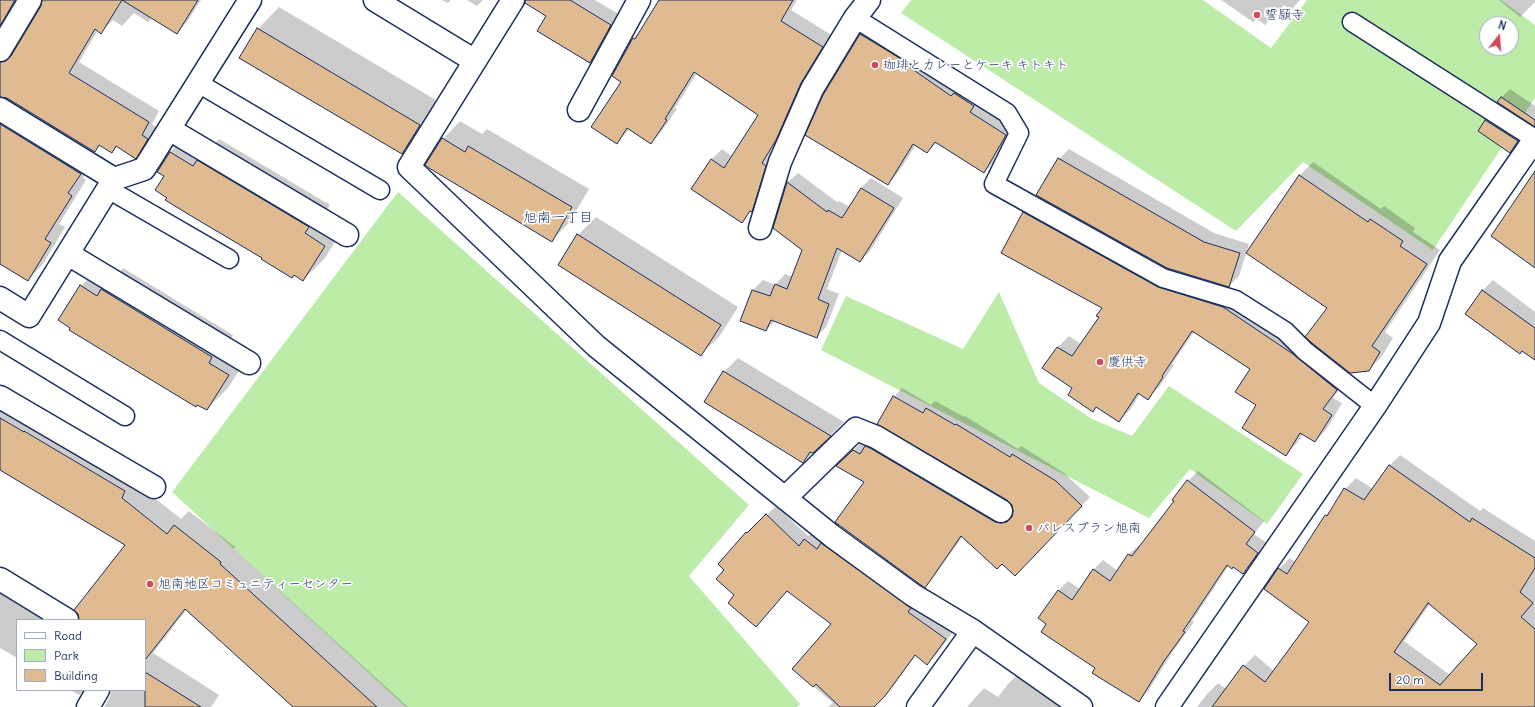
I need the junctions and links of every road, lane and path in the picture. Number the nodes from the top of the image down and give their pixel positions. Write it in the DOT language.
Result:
graph roads {
  1 [pos="30,0"];
  2 [pos="250,0"];
  3 [pos="375,0"];
  4 [pos="513,0"];
  5 [pos="639,0"];
  6 [pos="869,0"];
  7 [pos="855,18"];
  8 [pos="1352,22"];
  9 [pos="0,50"];
  10 [pos="475,61"];
  11 [pos="198,83"];
  12 [pos="0,109"];
  13 [pos="579,110"];
  14 [pos="169,129"];
  15 [pos="1535,139"];
  16 [pos="111,184"];
  17 [pos="380,190"];
  18 [pos="760,228"];
  19 [pos="346,235"];
  20 [pos="68,254"];
  21 [pos="230,259"];
  22 [pos="1,301"];
  23 [pos="0,340"];
  24 [pos="249,363"];
  25 [pos="0,397"];
  26 [pos="1375,406"];
  27 [pos="125,416"];
  28 [pos="154,487"];
  29 [pos="785,498"];
  30 [pos="1001,511"];
  31 [pos="0,579"];
  32 [pos="66,619"];
  33 [pos="972,631"];
  34 [pos="97,691"];
  35 [pos="88,707"];
  36 [pos="918,707"];
  37 [pos="1081,707"];
  38 [pos="1167,707"];
  1 -- 9 [label="street"];
  2 -- 11 [label="street"];
  3 -- 10 [label="street"];
  4 -- 10 [label="street"];
  5 -- 13 [label="street"];
  6 -- 7 [label="street"];
  7 -- 18 [label="street"];
  7 -- 26 [label="lane"];
  8 -- 15 [label="lane"];
  10 -- 29 [label="street"];
  11 -- 14 [label="street"];
  11 -- 17 [label="lane"];
  12 -- 16 [label="street"];
  14 -- 16 [label="street"];
  14 -- 19 [label="street"];
  15 -- 26 [label="street"];
  16 -- 20 [label="street"];
  16 -- 21 [label="lane"];
  20 -- 22 [label="street"];
  20 -- 24 [label="street"];
  23 -- 27 [label="lane"];
  25 -- 28 [label="street"];
  26 -- 38 [label="street"];
  29 -- 30 [label="street"];
  29 -- 33 [label="street"];
  31 -- 32 [label="street"];
  33 -- 36 [label="street"];
  33 -- 37 [label="street"];
  34 -- 35 [label="street"];
}
